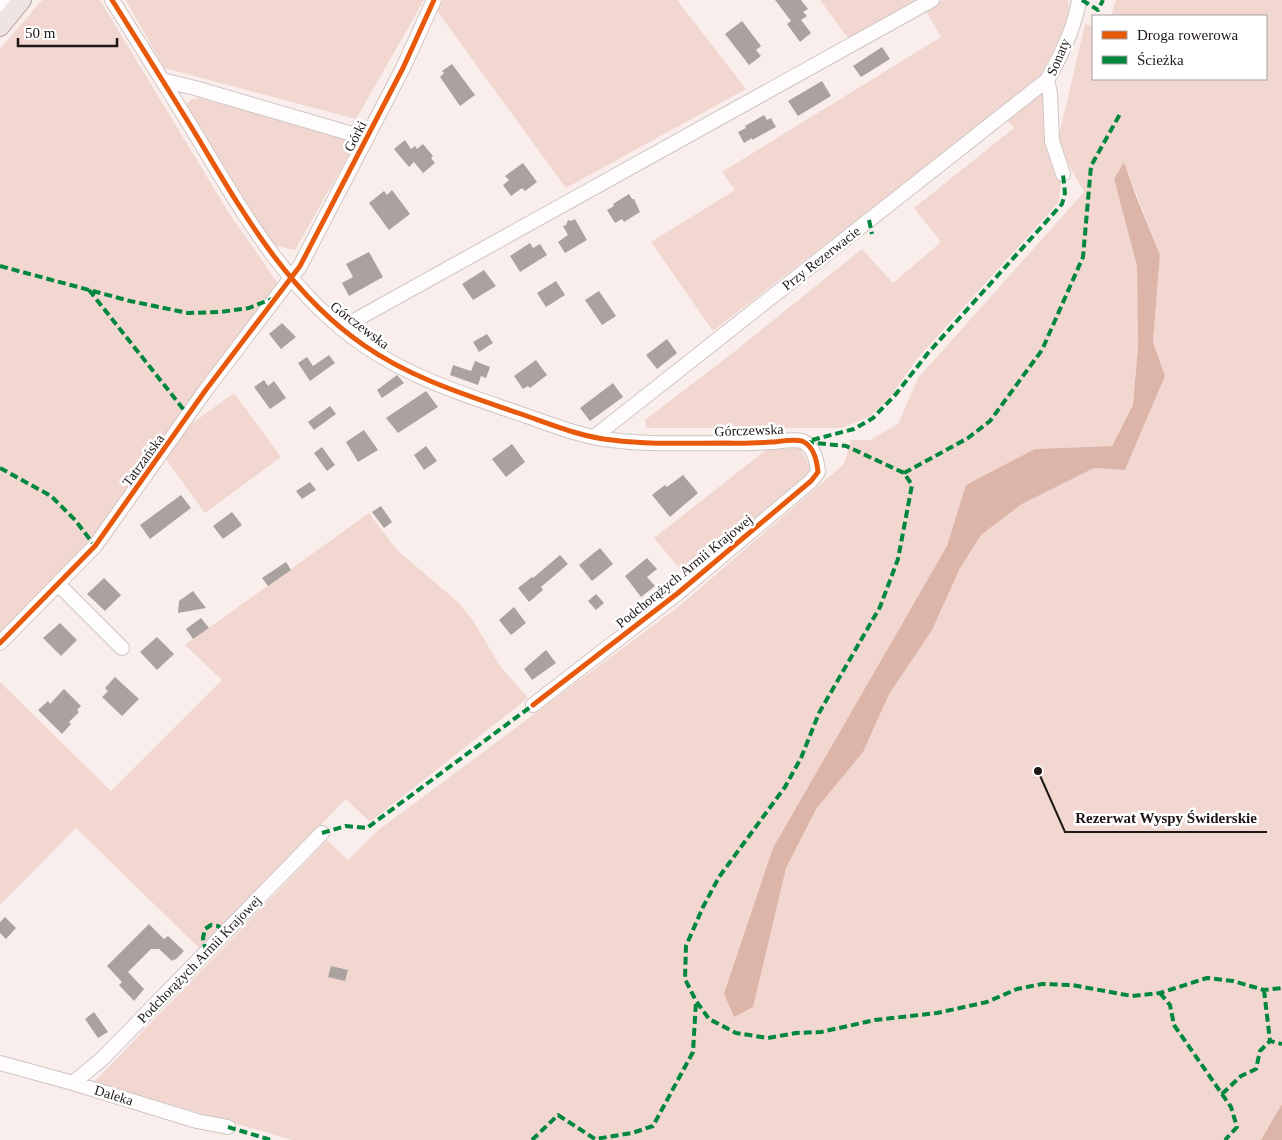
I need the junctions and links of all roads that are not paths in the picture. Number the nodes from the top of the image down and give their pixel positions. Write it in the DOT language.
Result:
graph roads {
  1 [pos="6,0"];
  2 [pos="22,0"];
  3 [pos="112,0"];
  4 [pos="434,0"];
  5 [pos="932,0"];
  6 [pos="1079,0"];
  7 [pos="0,15"];
  8 [pos="0,27"];
  9 [pos="162,80"];
  10 [pos="1047,80"];
  11 [pos="366,138"];
  12 [pos="1063,174"];
  13 [pos="290,279"];
  14 [pos="341,328"];
  15 [pos="594,437"];
  16 [pos="804,442"];
  17 [pos="58,584"];
  18 [pos="0,643"];
  19 [pos="122,648"];
  20 [pos="534,705"];
  21 [pos="322,833"];
  22 [pos="0,1063"];
  23 [pos="73,1083"];
  24 [pos="228,1126"];
  1 -- 7 [label="street"];
  2 -- 8 [label="main road"];
  3 -- 9 [label="street, Górczewska"];
  4 -- 11 [label="street, Górki"];
  5 -- 14 [label="street"];
  6 -- 10 [label="street, Sonaty"];
  9 -- 11 [label="street"];
  9 -- 13 [label="street, Górczewska"];
  10 -- 12 [label="street, Sonaty"];
  10 -- 15 [label="street, Przy Rezerwacie"];
  11 -- 13 [label="street, Górki"];
  13 -- 14 [label="street, Górczewska"];
  13 -- 17 [label="street, Tatrzańska"];
  14 -- 15 [label="street, Górczewska"];
  15 -- 16 [label="street, Górczewska"];
  16 -- 20 [label="street, Podchorążych Armii Krajowej"];
  17 -- 18 [label="street, Tatrzańska"];
  17 -- 19 [label="street"];
  21 -- 23 [label="street, Podchorążych Armii Krajowej"];
  22 -- 23 [label="street, Daleka"];
  23 -- 24 [label="street, Daleka"];
}
